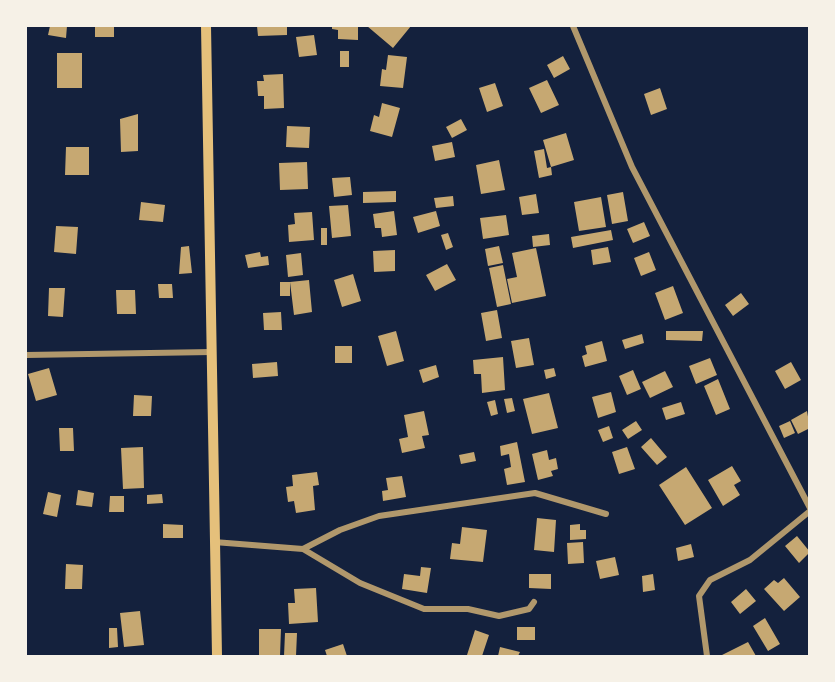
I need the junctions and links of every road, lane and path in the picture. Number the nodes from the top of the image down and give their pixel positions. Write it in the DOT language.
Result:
graph roads {
  1 [pos="206,26"];
  2 [pos="573,26"];
  3 [pos="212,352"];
  4 [pos="26,355"];
  5 [pos="810,510"];
  6 [pos="606,514"];
  7 [pos="214,542"];
  8 [pos="303,549"];
  9 [pos="534,602"];
  10 [pos="707,656"];
  11 [pos="217,657"];
  1 -- 3 [label="main road"];
  2 -- 5 [label="street"];
  3 -- 4 [label="street"];
  3 -- 7 [label="main road"];
  5 -- 10 [label="street"];
  6 -- 8 [label="street"];
  7 -- 8 [label="street"];
  7 -- 11 [label="main road"];
  8 -- 9 [label="street"];
}
